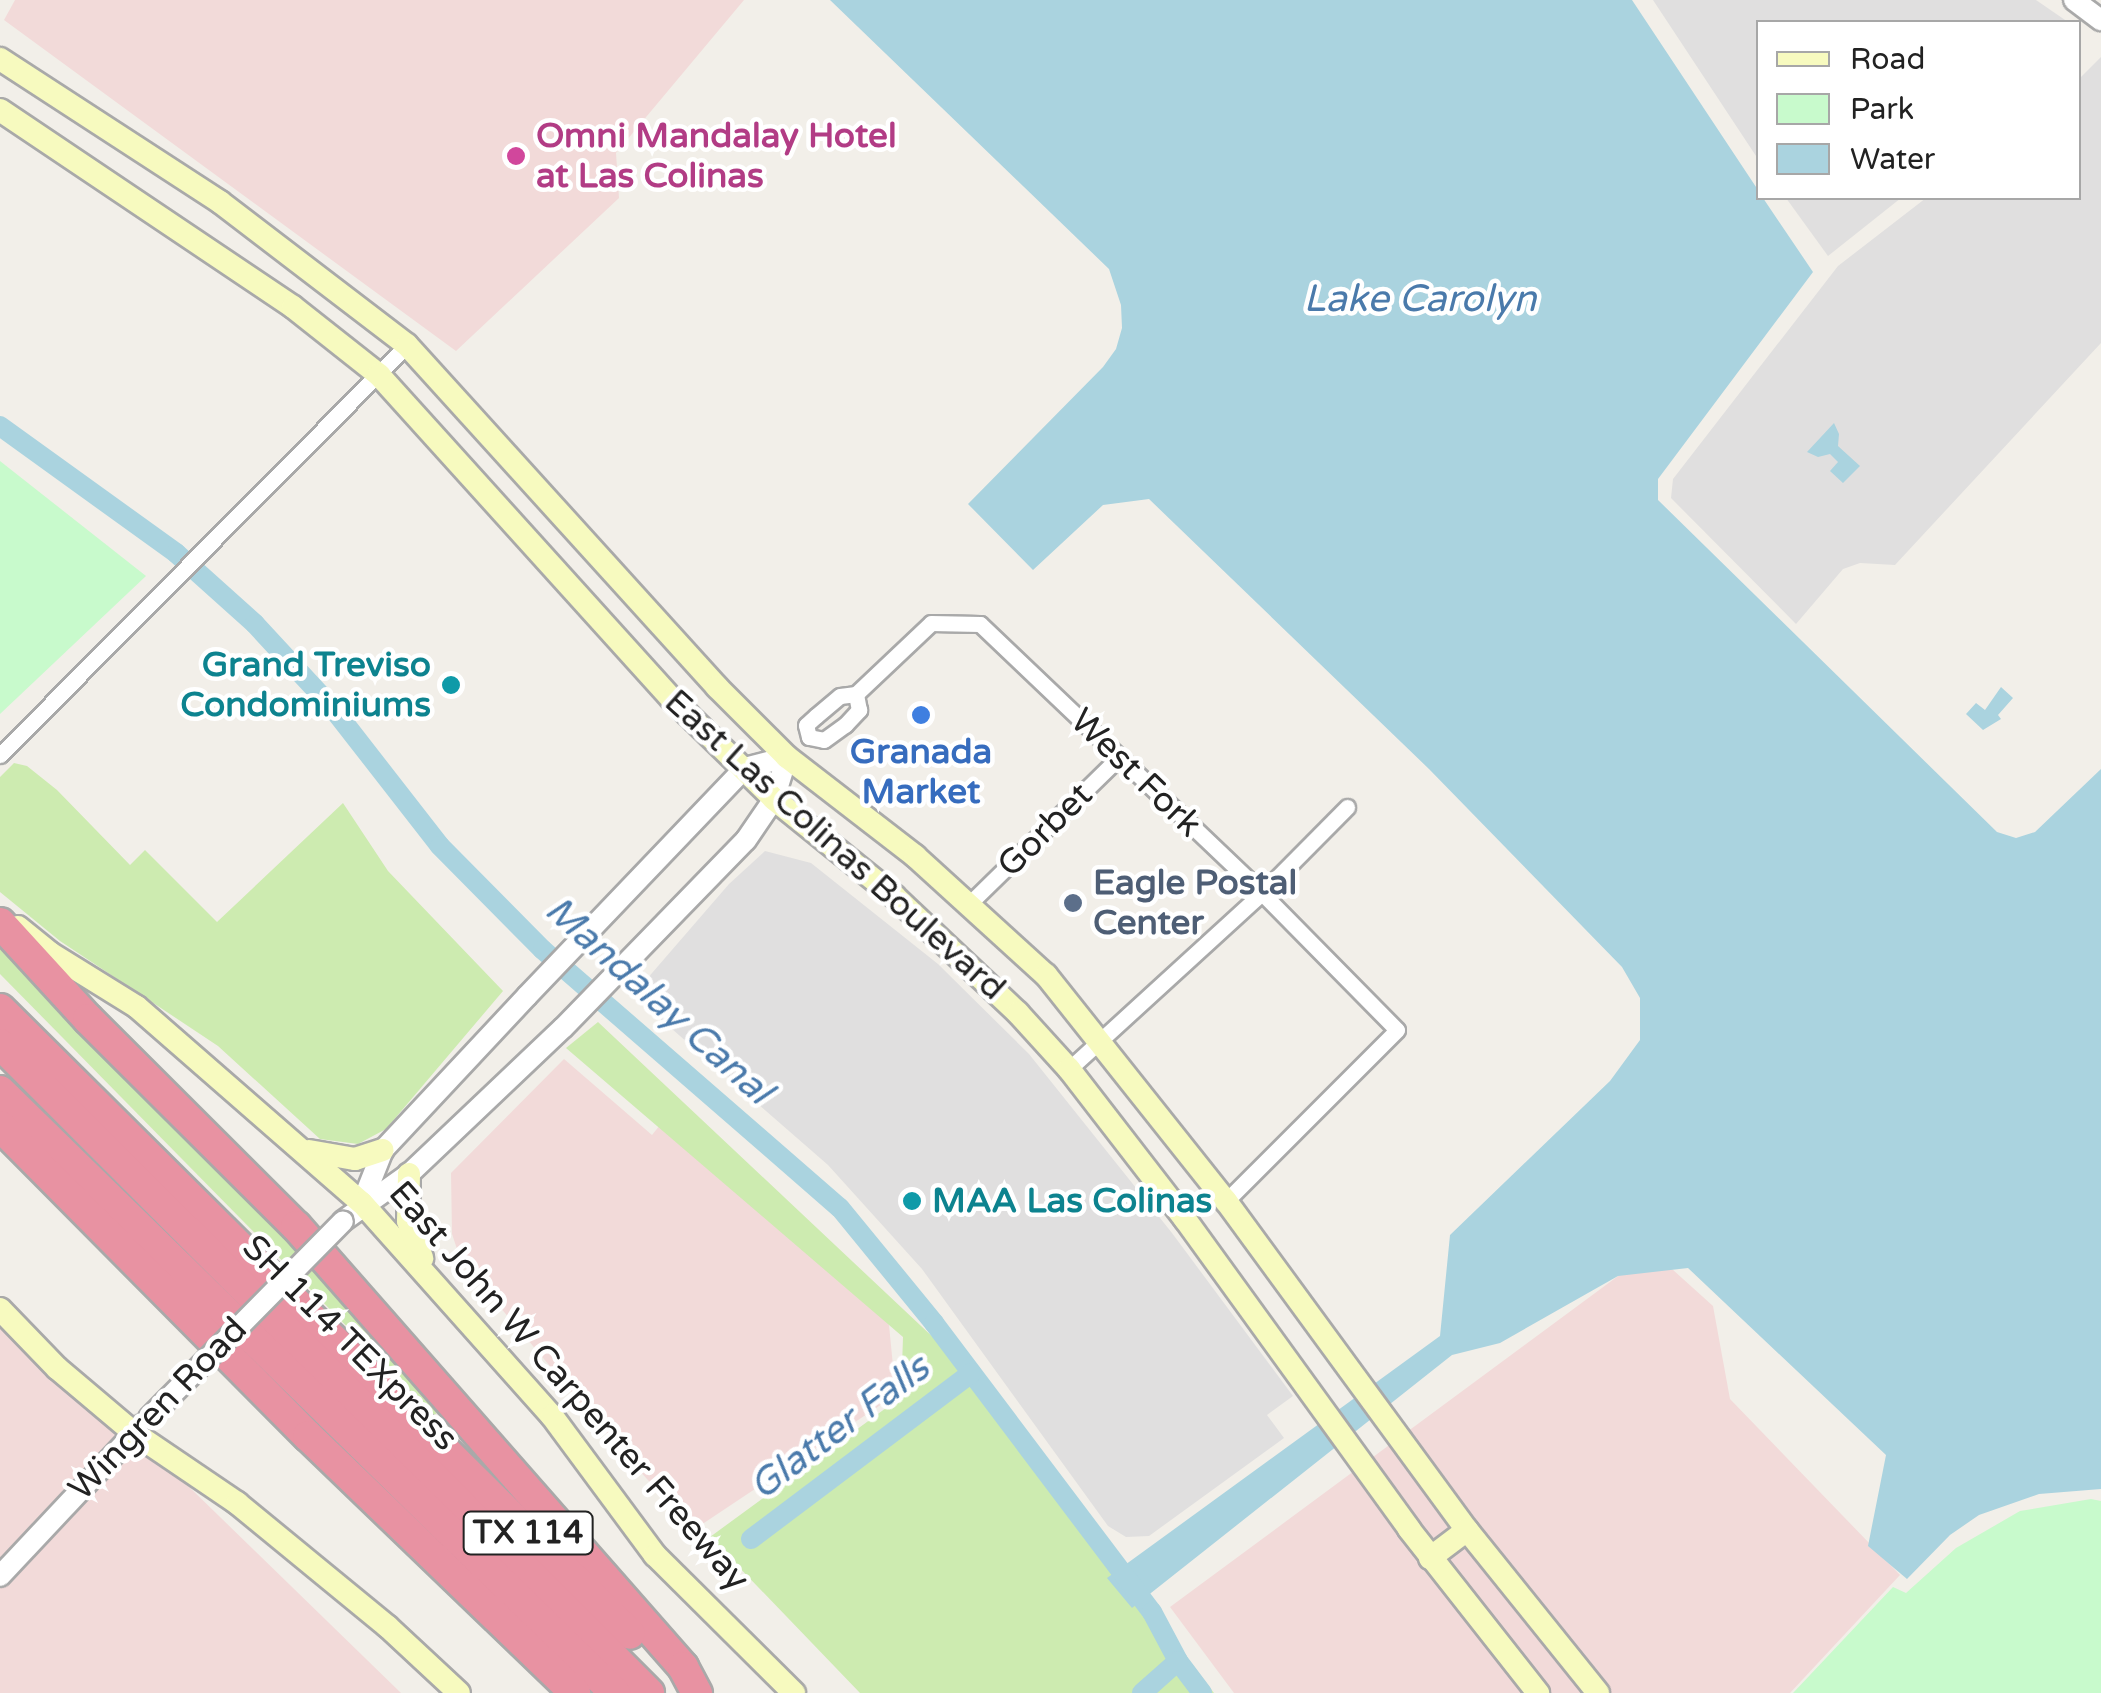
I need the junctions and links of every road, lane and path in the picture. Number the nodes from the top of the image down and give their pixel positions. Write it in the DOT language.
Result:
graph roads {
  1 [pos="2074,0"];
  2 [pos="2101,20"];
  3 [pos="0,59"];
  4 [pos="0,110"];
  5 [pos="260,234"];
  6 [pos="238,269"];
  7 [pos="407,345"];
  8 [pos="378,375"];
  9 [pos="856,694"];
  10 [pos="809,737"];
  11 [pos="0,755"];
  12 [pos="1119,757"];
  13 [pos="787,758"];
  14 [pos="744,768"];
  15 [pos="774,799"];
  16 [pos="1348,808"];
  17 [pos="1262,893"];
  18 [pos="970,903"];
  19 [pos="0,912"];
  20 [pos="0,923"];
  21 [pos="0,1009"];
  22 [pos="1102,1040"];
  23 [pos="0,1044"];
  24 [pos="1069,1069"];
  25 [pos="0,1091"];
  26 [pos="0,1126"];
  27 [pos="306,1150"];
  28 [pos="383,1150"];
  29 [pos="409,1174"];
  30 [pos="1226,1201"];
  31 [pos="362,1203"];
  32 [pos="433,1278"];
  33 [pos="0,1308"];
  34 [pos="142,1425"];
  35 [pos="1467,1530"];
  36 [pos="1430,1558"];
  37 [pos="0,1576"];
  38 [pos="459,1693"];
  39 [pos="575,1693"];
  40 [pos="616,1693"];
  41 [pos="649,1693"];
  42 [pos="693,1693"];
  43 [pos="794,1693"];
  44 [pos="1538,1693"];
  45 [pos="1598,1693"];
  1 -- 2 [label="street"];
  3 -- 5 [label="main road, East Las Colinas Boulevard"];
  4 -- 6 [label="main road, East Las Colinas Boulevard"];
  5 -- 6 [label="main road"];
  5 -- 7 [label="main road, East Las Colinas Boulevard"];
  6 -- 8 [label="main road, East Las Colinas Boulevard"];
  7 -- 8 [label="street"];
  7 -- 13 [label="main road, East Las Colinas Boulevard"];
  8 -- 11 [label="street"];
  8 -- 14 [label="main road, East Las Colinas Boulevard"];
  9 -- 10 [label="street, West Fork"];
  9 -- 10 [label="street, West Fork"];
  9 -- 12 [label="street, West Fork"];
  10 -- 13 [label="street, West Fork"];
  12 -- 17 [label="street, West Fork"];
  12 -- 18 [label="street, Gorbet"];
  13 -- 14 [label="street"];
  13 -- 15 [label="street"];
  13 -- 18 [label="main road, East Las Colinas Boulevard"];
  14 -- 15 [label="main road, East Las Colinas Boulevard"];
  14 -- 28 [label="street"];
  15 -- 24 [label="main road, East Las Colinas Boulevard"];
  15 -- 29 [label="street"];
  16 -- 17 [label="street"];
  17 -- 22 [label="street"];
  17 -- 30 [label="street, West Fork"];
  18 -- 22 [label="main road, East Las Colinas Boulevard"];
  19 -- 27 [label="main road, East John W Carpenter Freeway"];
  20 -- 42 [label="highway"];
  21 -- 42 [label="highway, TX 114"];
  22 -- 24 [label="street"];
  22 -- 30 [label="main road, East Las Colinas Boulevard"];
  23 -- 41 [label="highway, SH 114 TEXpress"];
  24 -- 36 [label="main road, East Las Colinas Boulevard"];
  25 -- 40 [label="highway, SH 114 TEXpress"];
  26 -- 39 [label="highway, TX 114"];
  27 -- 28 [label="main road"];
  27 -- 31 [label="main road, East John W Carpenter Freeway"];
  28 -- 31 [label="street"];
  29 -- 31 [label="street"];
  29 -- 32 [label="main road"];
  30 -- 35 [label="main road, East Las Colinas Boulevard"];
  31 -- 32 [label="main road, East John W Carpenter Freeway"];
  31 -- 34 [label="street, Wingren Road, bridge"];
  32 -- 43 [label="main road, East John W Carpenter Freeway"];
  33 -- 34 [label="main road"];
  34 -- 37 [label="street, Wingren Road"];
  34 -- 38 [label="main road"];
  35 -- 36 [label="main road"];
  35 -- 45 [label="main road, East Las Colinas Boulevard"];
  36 -- 44 [label="main road, East Las Colinas Boulevard"];
}
